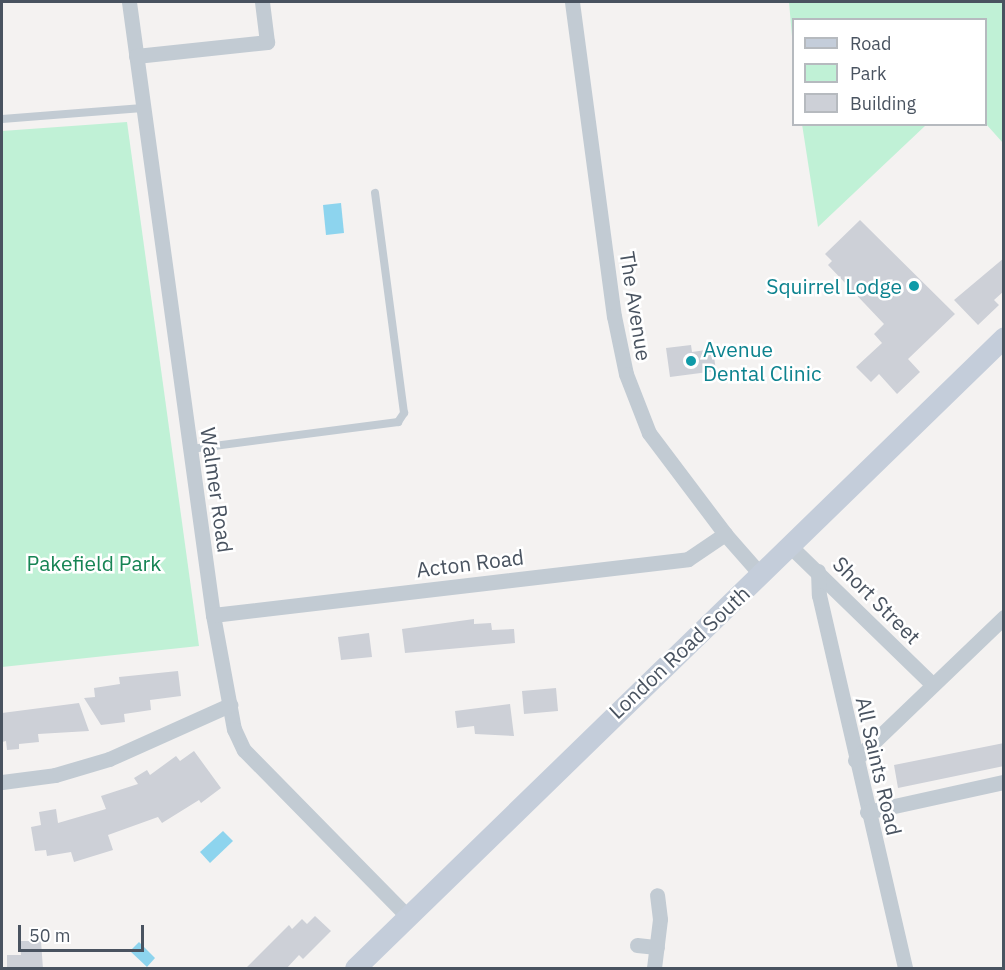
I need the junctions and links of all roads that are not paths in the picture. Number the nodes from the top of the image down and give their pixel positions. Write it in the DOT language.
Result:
graph roads {
  1 [pos="129,2"];
  2 [pos="262,2"];
  3 [pos="572,2"];
  4 [pos="136,56"];
  5 [pos="143,108"];
  6 [pos="2,119"];
  7 [pos="375,193"];
  8 [pos="1004,337"];
  9 [pos="191,449"];
  10 [pos="724,534"];
  11 [pos="790,546"];
  12 [pos="819,571"];
  13 [pos="761,575"];
  14 [pos="213,615"];
  15 [pos="1004,617"];
  16 [pos="933,685"];
  17 [pos="230,705"];
  18 [pos="855,760"];
  19 [pos="2,782"];
  20 [pos="1004,782"];
  21 [pos="867,812"];
  22 [pos="657,895"];
  23 [pos="407,916"];
  24 [pos="637,945"];
  25 [pos="657,947"];
  26 [pos="355,969"];
  27 [pos="654,969"];
  28 [pos="905,969"];
  1 -- 4 [label="street, Walmer Road"];
  2 -- 4 [label="street"];
  3 -- 10 [label="street, The Avenue"];
  4 -- 5 [label="street, Walmer Road"];
  5 -- 6 [label="lane"];
  5 -- 9 [label="street, Walmer Road"];
  7 -- 9 [label="lane"];
  8 -- 11 [label="main road, London Road South"];
  9 -- 14 [label="street, Walmer Road"];
  10 -- 13 [label="street, The Avenue"];
  10 -- 14 [label="street, Acton Road"];
  11 -- 12 [label="street, Short Street"];
  11 -- 13 [label="main road, London Road South"];
  12 -- 16 [label="street, Short Street"];
  12 -- 18 [label="street, All Saints Road"];
  13 -- 23 [label="main road, London Road South"];
  14 -- 17 [label="street, Walmer Road"];
  15 -- 16 [label="street"];
  16 -- 18 [label="street"];
  17 -- 19 [label="street"];
  17 -- 23 [label="street, Walmer Road"];
  18 -- 21 [label="street, All Saints Road"];
  20 -- 21 [label="street"];
  21 -- 28 [label="street, All Saints Road"];
  22 -- 25 [label="street"];
  23 -- 26 [label="main road, London Road South"];
  24 -- 25 [label="street"];
  25 -- 27 [label="street"];
}
